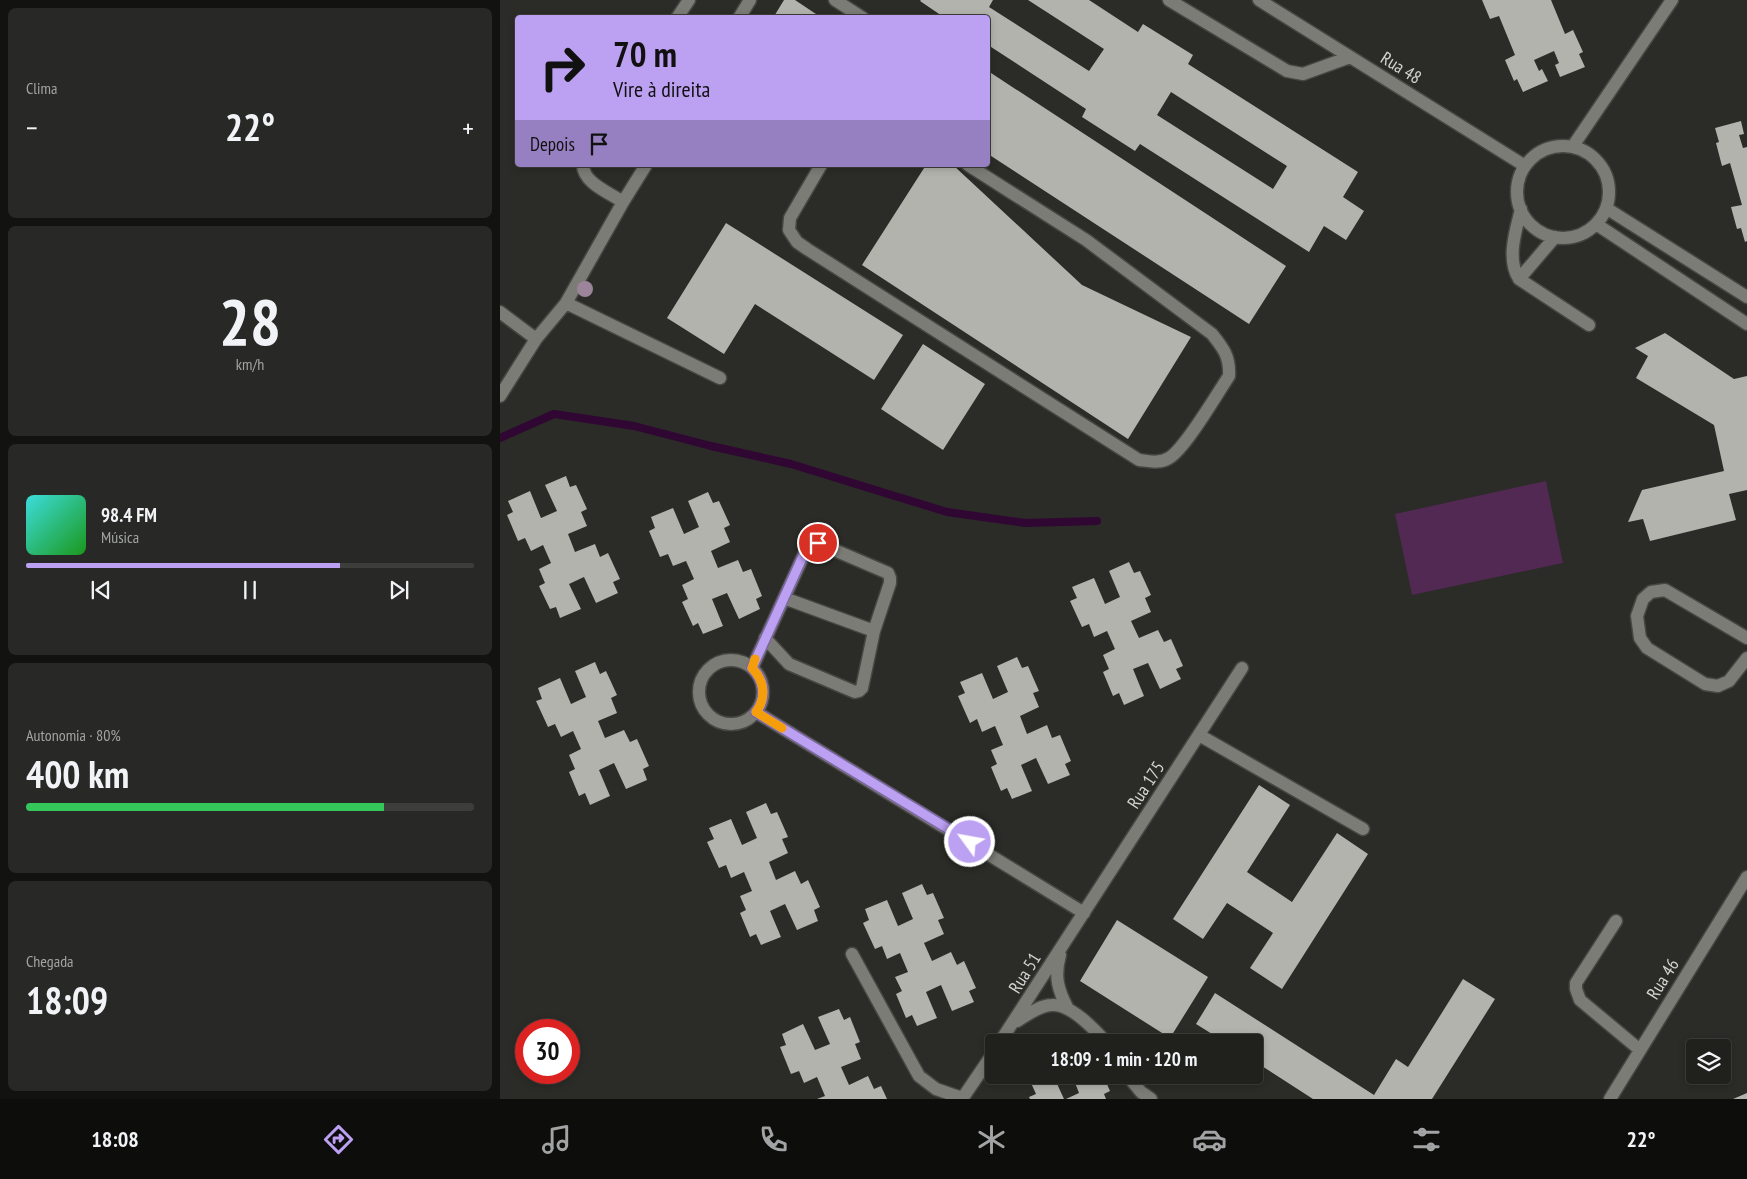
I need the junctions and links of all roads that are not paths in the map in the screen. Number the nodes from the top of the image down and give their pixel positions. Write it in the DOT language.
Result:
graph roads {
  1 [pos="689,0"];
  2 [pos="750,0"];
  3 [pos="835,0"];
  4 [pos="1169,0"];
  5 [pos="1259,0"];
  6 [pos="1672,0"];
  7 [pos="679,15"];
  8 [pos="741,15"];
  9 [pos="858,15"];
  10 [pos="1350,57"];
  11 [pos="1572,146"];
  12 [pos="1525,166"];
  13 [pos="583,167"];
  14 [pos="645,167"];
  15 [pos="818,167"];
  16 [pos="971,167"];
  17 [pos="623,202"];
  18 [pos="1606,208"];
  19 [pos="1520,209"];
  20 [pos="1596,224"];
  21 [pos="1554,237"];
  22 [pos="1518,279"];
  23 [pos="1747,297"];
  24 [pos="566,303"];
  25 [pos="500,312"];
  26 [pos="1747,324"];
  27 [pos="1589,325"];
  28 [pos="536,339"];
  29 [pos="720,378"];
  30 [pos="500,396"];
  31 [pos="784,598"];
  32 [pos="874,632"];
  33 [pos="765,638"];
  34 [pos="1747,638"];
  35 [pos="1747,659"];
  36 [pos="752,668"];
  37 [pos="1242,668"];
  38 [pos="756,712"];
  39 [pos="1199,735"];
  40 [pos="1363,829"];
  41 [pos="1747,877"];
  42 [pos="1082,917"];
  43 [pos="1616,921"];
  44 [pos="1063,945"];
  45 [pos="852,954"];
  46 [pos="1068,1010"];
  47 [pos="1014,1022"];
  48 [pos="1006,1034"];
  49 [pos="1098,1034"];
  50 [pos="1640,1050"];
  51 [pos="985,1065"];
  52 [pos="1134,1084"];
  53 [pos="962,1099"];
  54 [pos="1151,1099"];
  55 [pos="1610,1099"];
  1 -- 7 [label="street"];
  2 -- 8 [label="street"];
  3 -- 9 [label="street"];
  4 -- 10 [label="street"];
  5 -- 10 [label="street, Rua 48"];
  6 -- 11 [label="street"];
  10 -- 12 [label="street, Rua 48"];
  11 -- 12 [label="street"];
  11 -- 18 [label="street"];
  12 -- 19 [label="street"];
  13 -- 17 [label="street"];
  14 -- 17 [label="street"];
  15 -- 16 [label="street"];
  17 -- 24 [label="street"];
  18 -- 20 [label="street"];
  18 -- 23 [label="street"];
  19 -- 21 [label="street"];
  19 -- 22 [label="street"];
  20 -- 21 [label="street"];
  20 -- 26 [label="street"];
  21 -- 22 [label="street"];
  22 -- 27 [label="street"];
  24 -- 28 [label="street"];
  24 -- 29 [label="street"];
  25 -- 28 [label="street"];
  28 -- 30 [label="street"];
  31 -- 32 [label="street"];
  31 -- 32 [label="street"];
  31 -- 33 [label="street"];
  32 -- 33 [label="street"];
  33 -- 36 [label="street"];
  34 -- 35 [label="street"];
  36 -- 38 [label="street"];
  36 -- 38 [label="street"];
  37 -- 39 [label="street, Rua 175"];
  38 -- 42 [label="street"];
  39 -- 40 [label="street"];
  39 -- 42 [label="street, Rua 175"];
  41 -- 50 [label="street, Rua 46"];
  42 -- 44 [label="street, Rua 51"];
  43 -- 50 [label="street"];
  44 -- 46 [label="street"];
  44 -- 47 [label="street, Rua 51"];
  45 -- 53 [label="street"];
  46 -- 47 [label="street"];
  46 -- 49 [label="street"];
  47 -- 48 [label="street, Rua 51"];
  50 -- 55 [label="street, Rua 46"];
  51 -- 53 [label="street"];
  52 -- 54 [label="street"];
}
